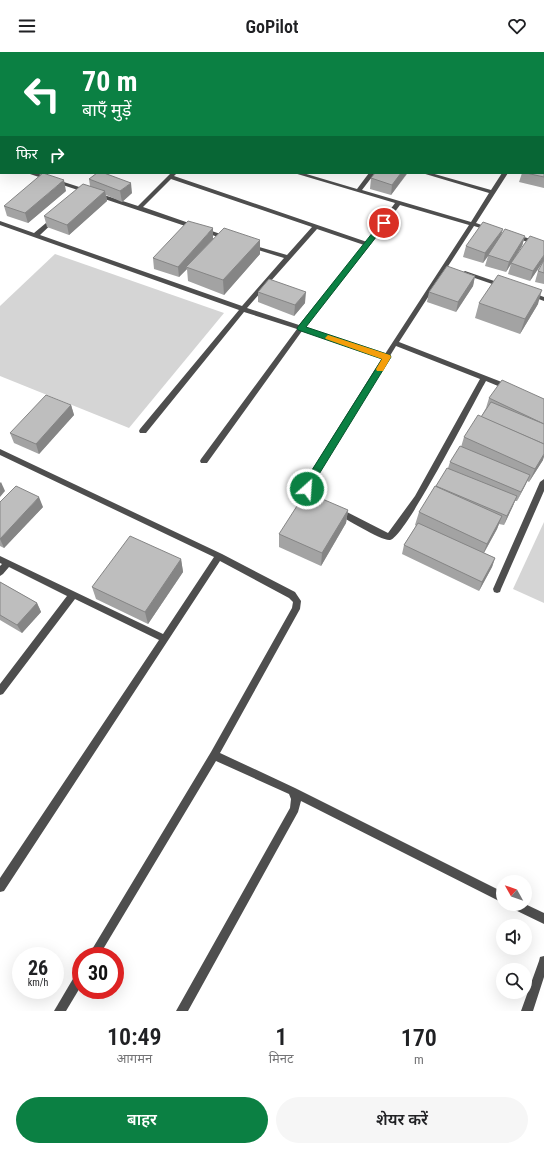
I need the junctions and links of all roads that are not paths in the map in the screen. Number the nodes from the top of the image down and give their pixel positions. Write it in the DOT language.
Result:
graph roads {
  1 [pos="302,174"];
  2 [pos="371,174"];
  3 [pos="504,174"];
  4 [pos="43,175"];
  5 [pos="172,175"];
  6 [pos="439,175"];
  7 [pos="88,188"];
  8 [pos="359,190"];
  9 [pos="492,192"];
  10 [pos="80,195"];
  11 [pos="399,202"];
  12 [pos="138,209"];
  13 [pos="58,215"];
  14 [pos="0,223"];
  15 [pos="472,224"];
  16 [pos="315,227"];
  17 [pos="493,230"];
  18 [pos="508,234"];
  19 [pos="36,235"];
  20 [pos="236,241"];
  21 [pos="244,244"];
  22 [pos="368,244"];
  23 [pos="544,245"];
  24 [pos="289,258"];
  25 [pos="459,271"];
  26 [pos="509,287"];
  27 [pos="523,292"];
  28 [pos="544,299"];
  29 [pos="243,309"];
  30 [pos="301,328"];
  31 [pos="395,343"];
  32 [pos="387,357"];
  33 [pos="484,378"];
  34 [pos="517,391"];
  35 [pos="143,431"];
  36 [pos="0,452"];
  37 [pos="204,461"];
  38 [pos="544,482"];
  39 [pos="219,556"];
  40 [pos="4,561"];
  41 [pos="0,572"];
  42 [pos="497,589"];
  43 [pos="73,594"];
  44 [pos="165,639"];
  45 [pos="0,691"];
  46 [pos="214,755"];
  47 [pos="292,792"];
  48 [pos="0,887"];
  49 [pos="496,894"];
  50 [pos="529,911"];
  51 [pos="544,919"];
  52 [pos="98,947"];
  53 [pos="544,961"];
  54 [pos="72,991"];
  55 [pos="60,1011"];
  56 [pos="182,1011"];
  57 [pos="527,1011"];
  1 -- 8 [label="street"];
  2 -- 8 [label="street"];
  3 -- 9 [label="street"];
  4 -- 7 [label="street"];
  5 -- 12 [label="street"];
  5 -- 16 [label="street"];
  6 -- 9 [label="street"];
  7 -- 10 [label="street"];
  7 -- 12 [label="street"];
  8 -- 11 [label="street"];
  9 -- 15 [label="street"];
  11 -- 15 [label="street"];
  11 -- 22 [label="street"];
  12 -- 20 [label="street"];
  13 -- 19 [label="street"];
  14 -- 19 [label="street"];
  15 -- 17 [label="street"];
  15 -- 31 [label="street"];
  16 -- 22 [label="street"];
  16 -- 24 [label="street"];
  18 -- 23 [label="street"];
  19 -- 29 [label="street"];
  21 -- 24 [label="street"];
  22 -- 30 [label="street"];
  24 -- 29 [label="street"];
  25 -- 26 [label="street"];
  27 -- 28 [label="street"];
  29 -- 30 [label="street"];
  29 -- 35 [label="street"];
  30 -- 32 [label="street"];
  30 -- 37 [label="street"];
  31 -- 32 [label="street"];
  31 -- 33 [label="street"];
  32 -- 33 [label="street"];
  33 -- 34 [label="street"];
  36 -- 39 [label="street"];
  38 -- 42 [label="street"];
  39 -- 44 [label="street"];
  39 -- 46 [label="street"];
  40 -- 41 [label="street"];
  40 -- 43 [label="street"];
  43 -- 44 [label="street"];
  43 -- 45 [label="street"];
  44 -- 48 [label="street"];
  46 -- 47 [label="street"];
  46 -- 52 [label="street"];
  47 -- 49 [label="street"];
  47 -- 56 [label="street"];
  50 -- 51 [label="street"];
  53 -- 57 [label="street"];
  54 -- 55 [label="street"];
}
